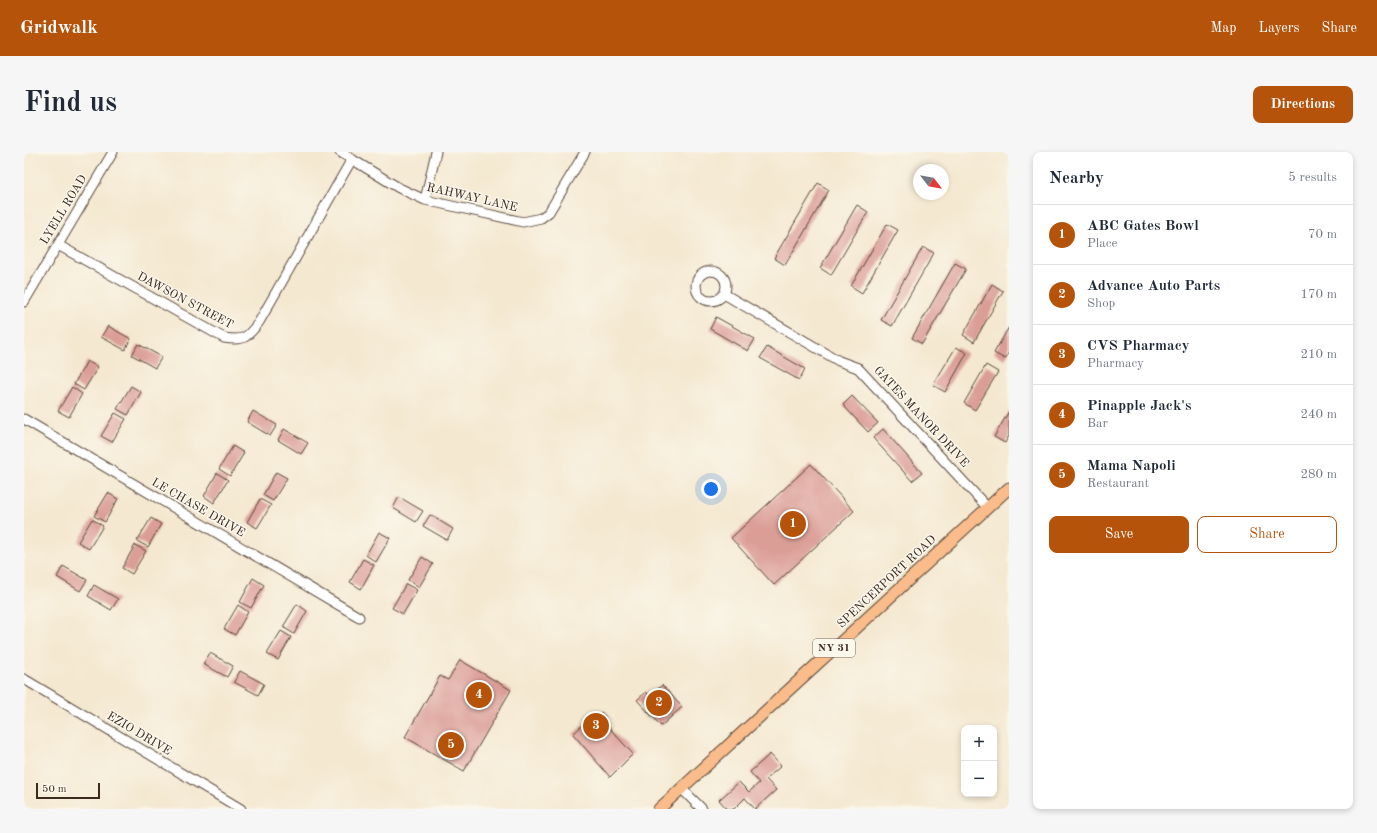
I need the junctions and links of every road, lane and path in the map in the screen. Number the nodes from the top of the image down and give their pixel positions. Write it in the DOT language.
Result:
graph roads {
  1 [pos="112,152"];
  2 [pos="340,152"];
  3 [pos="436,152"];
  4 [pos="585,152"];
  5 [pos="352,159"];
  6 [pos="425,200"];
  7 [pos="58,245"];
  8 [pos="724,294"];
  9 [pos="24,302"];
  10 [pos="24,419"];
  11 [pos="1009,488"];
  12 [pos="987,507"];
  13 [pos="359,617"];
  14 [pos="24,679"];
  15 [pos="682,788"];
  16 [pos="241,809"];
  17 [pos="659,809"];
  18 [pos="702,809"];
  1 -- 7 [label="street, LYELL ROAD"];
  2 -- 5 [label="street, RAHWAY LANE"];
  3 -- 6 [label="street"];
  4 -- 6 [label="street, RAHWAY LANE"];
  5 -- 6 [label="street, RAHWAY LANE"];
  5 -- 7 [label="street, DAWSON STREET"];
  7 -- 9 [label="street, LYELL ROAD"];
  8 -- 12 [label="street, GATES MANOR DRIVE"];
  10 -- 13 [label="street, LE CHASE DRIVE"];
  11 -- 12 [label="main road, SPENCERPORT ROAD / NY 31"];
  12 -- 15 [label="main road, SPENCERPORT ROAD / NY 31"];
  14 -- 16 [label="street, EZIO DRIVE"];
  15 -- 17 [label="main road, SPENCERPORT ROAD / NY 31"];
  15 -- 18 [label="street"];
}
